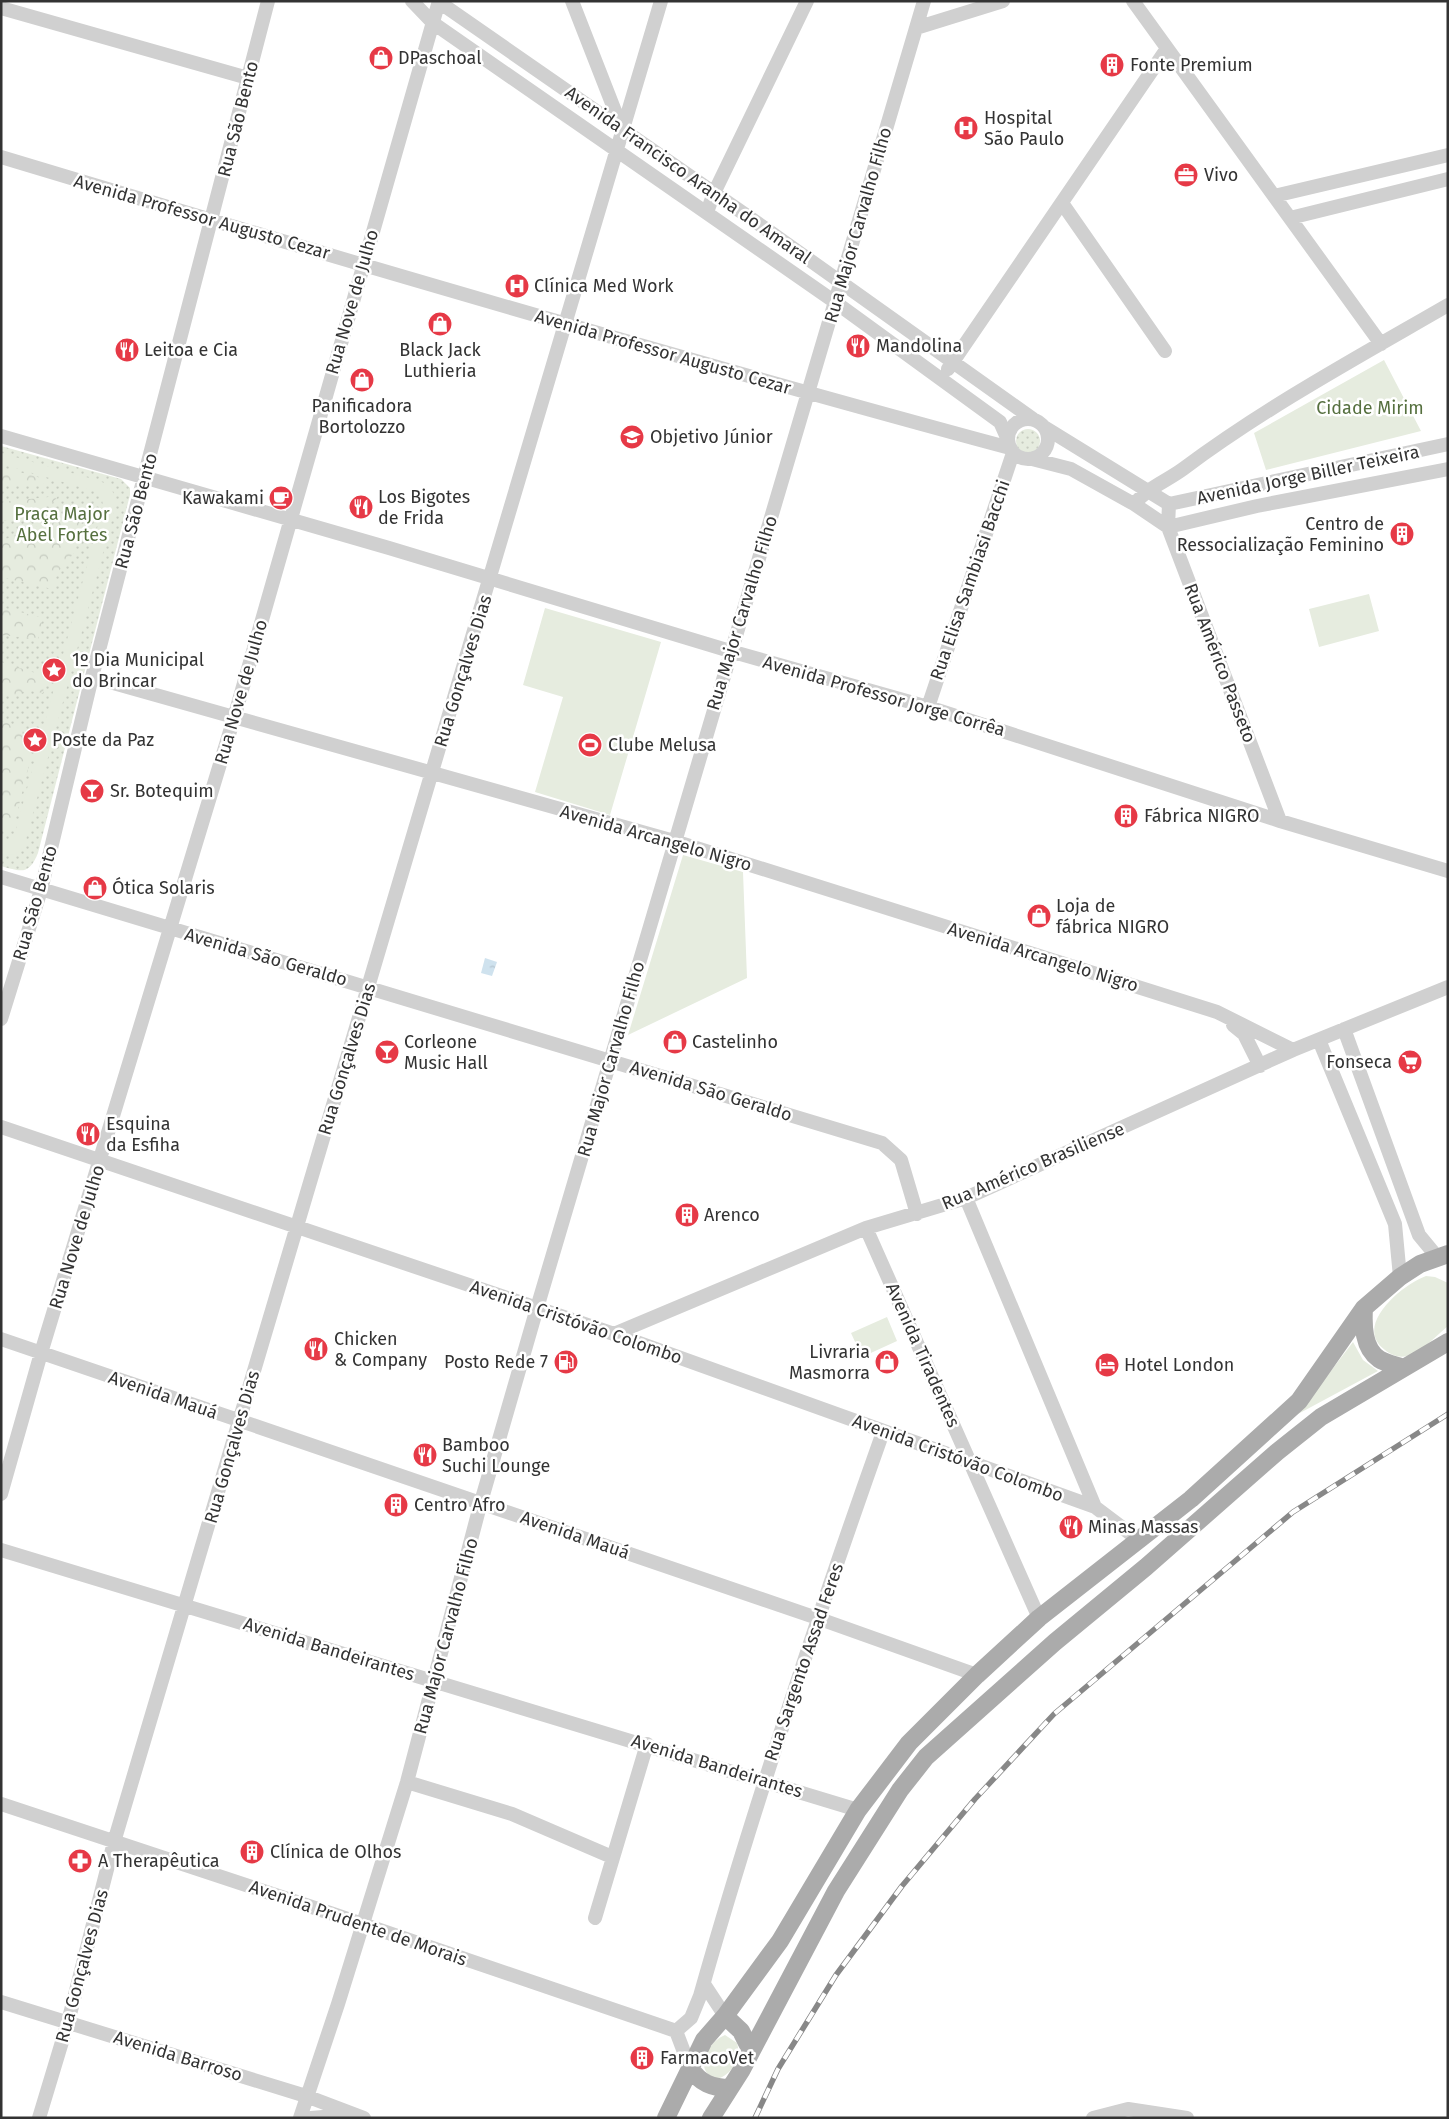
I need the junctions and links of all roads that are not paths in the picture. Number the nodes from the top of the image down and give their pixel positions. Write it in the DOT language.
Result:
graph roads {
  1 [pos="268,1"];
  2 [pos="412,1"];
  3 [pos="572,1"];
  4 [pos="661,1"];
  5 [pos="807,1"];
  6 [pos="924,1"];
  7 [pos="1003,1"];
  8 [pos="1132,1"];
  9 [pos="439,2"];
  10 [pos="1,8"];
  11 [pos="433,23"];
  12 [pos="916,28"];
  13 [pos="1166,50"];
  14 [pos="248,78"];
  15 [pos="622,129"];
  16 [pos="616,148"];
  17 [pos="1448,155"];
  18 [pos="1,157"];
  19 [pos="1448,179"];
  20 [pos="714,193"];
  21 [pos="1274,196"];
  22 [pos="1062,203"];
  23 [pos="707,212"];
  24 [pos="1290,218"];
  25 [pos="212,220"];
  26 [pos="766,229"];
  27 [pos="755,246"];
  28 [pos="363,264"];
  29 [pos="841,282"];
  30 [pos="835,302"];
  31 [pos="1448,305"];
  32 [pos="566,324"];
  33 [pos="1381,344"];
  34 [pos="1165,351"];
  35 [pos="953,362"];
  36 [pos="941,379"];
  37 [pos="809,394"];
  38 [pos="1039,423"];
  39 [pos="1,436"];
  40 [pos="1448,444"];
  41 [pos="1010,447"];
  42 [pos="1432,449"];
  43 [pos="1032,459"];
  44 [pos="1441,471"];
  45 [pos="144,478"];
  46 [pos="1146,490"];
  47 [pos="1134,504"];
  48 [pos="1169,504"];
  49 [pos="291,519"];
  50 [pos="1168,527"];
  51 [pos="490,578"];
  52 [pos="730,651"];
  53 [pos="92,678"];
  54 [pos="928,707"];
  55 [pos="234,718"];
  56 [pos="432,774"];
  57 [pos="1280,821"];
  58 [pos="674,841"];
  59 [pos="1448,871"];
  60 [pos="1,877"];
  61 [pos="41,890"];
  62 [pos="172,929"];
  63 [pos="368,987"];
  64 [pos="1448,987"];
  65 [pos="1217,1012"];
  66 [pos="1,1019"];
  67 [pos="1344,1029"];
  68 [pos="1319,1040"];
  69 [pos="1293,1050"];
  70 [pos="611,1061"];
  71 [pos="1260,1066"];
  72 [pos="1,1127"];
  73 [pos="1383,1138"];
  74 [pos="1363,1146"];
  75 [pos="101,1160"];
  76 [pos="966,1198"];
  77 [pos="917,1214"];
  78 [pos="296,1228"];
  79 [pos="866,1228"];
  80 [pos="1445,1259"];
  81 [pos="1400,1277"];
  82 [pos="537,1308"];
  83 [pos="1364,1308"];
  84 [pos="614,1334"];
  85 [pos="1,1339"];
  86 [pos="1448,1342"];
  87 [pos="42,1353"];
  88 [pos="1401,1367"];
  89 [pos="240,1421"];
  90 [pos="883,1432"];
  91 [pos="972,1464"];
  92 [pos="1,1494"];
  93 [pos="481,1502"];
  94 [pos="1095,1507"];
  95 [pos="1140,1541"];
  96 [pos="1,1550"];
  97 [pos="186,1606"];
  98 [pos="817,1618"];
  99 [pos="1039,1618"];
  100 [pos="977,1675"];
  101 [pos="434,1681"];
  102 [pos="647,1744"];
  103 [pos="764,1780"];
  104 [pos="407,1782"];
  105 [pos="1,1804"];
  106 [pos="858,1810"];
  107 [pos="114,1842"];
  108 [pos="612,1858"];
  109 [pos="595,1918"];
  110 [pos="361,1924"];
  111 [pos="704,1984"];
  112 [pos="1,2002"];
  113 [pos="725,2016"];
  114 [pos="68,2022"];
  115 [pos="676,2031"];
  116 [pos="751,2051"];
  117 [pos="690,2068"];
  118 [pos="730,2088"];
  119 [pos="306,2096"];
  120 [pos="358,2116"];
  121 [pos="39,2118"];
  122 [pos="300,2118"];
  123 [pos="311,2118"];
  124 [pos="666,2118"];
  125 [pos="711,2118"];
  126 [pos="1092,2118"];
  127 [pos="1187,2118"];
  1 -- 14 [label="street, Rua São Bento"];
  2 -- 11 [label="street, Avenida Francisco Aranha do Amaral"];
  3 -- 15 [label="street"];
  4 -- 15 [label="street, Rua Gonçalves Dias"];
  5 -- 20 [label="street"];
  6 -- 12 [label="street, Rua Major Carvalho Filho"];
  7 -- 12 [label="street"];
  8 -- 13 [label="street"];
  9 -- 11 [label="street, Rua Nove de Julho"];
  9 -- 15 [label="street, Avenida Francisco Aranha do Amaral"];
  10 -- 14 [label="street"];
  11 -- 16 [label="street, Avenida Francisco Aranha do Amaral"];
  11 -- 28 [label="street, Rua Nove de Julho"];
  12 -- 29 [label="street, Rua Major Carvalho Filho"];
  13 -- 21 [label="street"];
  13 -- 22 [label="street"];
  14 -- 25 [label="street, Rua São Bento"];
  15 -- 16 [label="street, Rua Gonçalves Dias"];
  15 -- 20 [label="street, Avenida Francisco Aranha do Amaral"];
  16 -- 23 [label="street, Avenida Francisco Aranha do Amaral"];
  16 -- 32 [label="street, Rua Gonçalves Dias"];
  17 -- 21 [label="street"];
  18 -- 25 [label="street, Avenida Professor Augusto Cezar"];
  19 -- 24 [label="street"];
  20 -- 23 [label="street"];
  20 -- 26 [label="street, Avenida Francisco Aranha do Amaral"];
  21 -- 24 [label="street"];
  22 -- 34 [label="street"];
  22 -- 35 [label="street"];
  23 -- 27 [label="street, Avenida Francisco Aranha do Amaral"];
  24 -- 33 [label="street"];
  25 -- 28 [label="street, Avenida Professor Augusto Cezar"];
  25 -- 45 [label="street, Rua São Bento"];
  26 -- 27 [label="street"];
  26 -- 29 [label="street, Avenida Francisco Aranha do Amaral"];
  27 -- 30 [label="street, Avenida Francisco Aranha do Amaral"];
  28 -- 32 [label="street, Avenida Professor Augusto Cezar"];
  28 -- 49 [label="street, Rua Nove de Julho"];
  29 -- 30 [label="street, Rua Major Carvalho Filho"];
  29 -- 35 [label="street, Avenida Francisco Aranha do Amaral"];
  30 -- 36 [label="street, Avenida Francisco Aranha do Amaral"];
  30 -- 37 [label="street, Rua Major Carvalho Filho"];
  31 -- 33 [label="street"];
  32 -- 37 [label="street, Avenida Professor Augusto Cezar"];
  32 -- 51 [label="street, Rua Gonçalves Dias"];
  33 -- 46 [label="street"];
  35 -- 36 [label="street"];
  35 -- 38 [label="street, Avenida Francisco Aranha do Amaral"];
  36 -- 41 [label="street, Avenida Francisco Aranha do Amaral"];
  37 -- 41 [label="street, Avenida Professor Augusto Cezar"];
  37 -- 52 [label="street, Rua Major Carvalho Filho"];
  38 -- 41 [label="street"];
  38 -- 43 [label="street"];
  38 -- 46 [label="street, Avenida Francisco Aranha do Amaral"];
  39 -- 45 [label="street, Avenida Professor Jorge Corrêa"];
  40 -- 42 [label="street, Avenida Jorge Biller Teixeira"];
  41 -- 43 [label="street"];
  41 -- 54 [label="street, Rua Elisa Sambiasi Bacchi"];
  42 -- 44 [label="street"];
  42 -- 48 [label="street, Avenida Jorge Biller Teixeira"];
  43 -- 47 [label="street"];
  44 -- 50 [label="street, Avenida Jorge Biller Teixeira"];
  45 -- 49 [label="street, Avenida Professor Jorge Corrêa"];
  45 -- 53 [label="street, Rua São Bento"];
  46 -- 47 [label="street"];
  46 -- 48 [label="street, Avenida Francisco Aranha do Amaral"];
  47 -- 50 [label="street"];
  48 -- 50 [label="street, Rua Américo Passeto"];
  49 -- 51 [label="street, Avenida Professor Jorge Corrêa"];
  49 -- 55 [label="street, Rua Nove de Julho"];
  50 -- 57 [label="street, Rua Américo Passeto"];
  51 -- 52 [label="street, Avenida Professor Jorge Corrêa"];
  51 -- 56 [label="street, Rua Gonçalves Dias"];
  52 -- 54 [label="street, Avenida Professor Jorge Corrêa"];
  52 -- 58 [label="street, Rua Major Carvalho Filho"];
  53 -- 55 [label="street, Avenida Arcangelo Nigro"];
  53 -- 61 [label="street, Rua São Bento"];
  54 -- 57 [label="street, Avenida Professor Jorge Corrêa"];
  55 -- 56 [label="street, Avenida Arcangelo Nigro"];
  55 -- 62 [label="street, Rua Nove de Julho"];
  56 -- 58 [label="street, Avenida Arcangelo Nigro"];
  56 -- 63 [label="street, Rua Gonçalves Dias"];
  57 -- 59 [label="street, Avenida Professor Jorge Corrêa"];
  58 -- 65 [label="street, Avenida Arcangelo Nigro"];
  58 -- 70 [label="street, Rua Major Carvalho Filho"];
  60 -- 61 [label="street, Avenida São Geraldo"];
  61 -- 62 [label="street, Avenida São Geraldo"];
  61 -- 66 [label="street, Rua São Bento"];
  62 -- 63 [label="street, Avenida São Geraldo"];
  62 -- 75 [label="street, Rua Nove de Julho"];
  63 -- 70 [label="street, Avenida São Geraldo"];
  63 -- 78 [label="street, Rua Gonçalves Dias"];
  64 -- 67 [label="street, Rua Américo Brasiliense"];
  65 -- 69 [label="street, Avenida Arcangelo Nigro"];
  65 -- 71 [label="street, Avenida Arcangelo Nigro"];
  67 -- 68 [label="street, Rua Américo Brasiliense"];
  67 -- 73 [label="street"];
  68 -- 69 [label="street, Rua Américo Brasiliense"];
  68 -- 74 [label="street"];
  69 -- 71 [label="street, Rua Américo Brasiliense"];
  70 -- 77 [label="street, Avenida São Geraldo"];
  70 -- 82 [label="street, Rua Major Carvalho Filho"];
  71 -- 76 [label="street, Rua Américo Brasiliense"];
  72 -- 75 [label="street, Avenida Cristóvão Colombo"];
  73 -- 74 [label="street"];
  73 -- 80 [label="street"];
  74 -- 81 [label="street"];
  75 -- 78 [label="street, Avenida Cristóvão Colombo"];
  75 -- 87 [label="street, Rua Nove de Julho"];
  76 -- 77 [label="street, Rua Américo Brasiliense"];
  76 -- 94 [label="street"];
  77 -- 79 [label="street, Rua Américo Brasiliense"];
  78 -- 82 [label="street, Avenida Cristóvão Colombo"];
  78 -- 89 [label="street, Rua Gonçalves Dias"];
  79 -- 84 [label="street, Rua Américo Brasiliense"];
  79 -- 91 [label="street, Avenida Tiradentes"];
  80 -- 81 [label="main road"];
  81 -- 83 [label="main road"];
  82 -- 84 [label="street, Avenida Cristóvão Colombo"];
  82 -- 93 [label="street, Rua Major Carvalho Filho"];
  83 -- 88 [label="main road"];
  83 -- 95 [label="main road"];
  84 -- 90 [label="street, Avenida Cristóvão Colombo"];
  85 -- 87 [label="street, Avenida Mauá"];
  86 -- 88 [label="main road"];
  87 -- 89 [label="street, Avenida Mauá"];
  87 -- 92 [label="street, Rua Nove de Julho"];
  88 -- 116 [label="main road"];
  89 -- 93 [label="street, Avenida Mauá"];
  89 -- 97 [label="street, Rua Gonçalves Dias"];
  90 -- 91 [label="street, Avenida Cristóvão Colombo"];
  90 -- 98 [label="street, Rua Sargento Assad Feres"];
  91 -- 94 [label="street, Avenida Cristóvão Colombo"];
  91 -- 99 [label="street, Avenida Tiradentes"];
  93 -- 98 [label="street, Avenida Mauá"];
  93 -- 101 [label="street, Rua Major Carvalho Filho"];
  94 -- 95 [label="street, Avenida Cristóvão Colombo"];
  95 -- 99 [label="main road"];
  96 -- 97 [label="street, Avenida Bandeirantes"];
  97 -- 101 [label="street, Avenida Bandeirantes"];
  97 -- 107 [label="street, Rua Gonçalves Dias"];
  98 -- 100 [label="street, Avenida Mauá"];
  98 -- 103 [label="street, Rua Sargento Assad Feres"];
  99 -- 100 [label="main road"];
  100 -- 106 [label="main road"];
  101 -- 102 [label="street, Avenida Bandeirantes"];
  101 -- 104 [label="street, Rua Major Carvalho Filho"];
  102 -- 103 [label="street, Avenida Bandeirantes"];
  102 -- 108 [label="street"];
  103 -- 106 [label="street, Avenida Bandeirantes"];
  103 -- 111 [label="street, Rua Sargento Assad Feres"];
  104 -- 108 [label="street"];
  104 -- 110 [label="street, Rua Major Carvalho Filho"];
  105 -- 107 [label="street, Avenida Prudente de Morais"];
  106 -- 113 [label="main road"];
  107 -- 110 [label="street, Avenida Prudente de Morais"];
  107 -- 114 [label="street, Rua Gonçalves Dias"];
  108 -- 109 [label="street"];
  110 -- 115 [label="street, Avenida Prudente de Morais"];
  110 -- 119 [label="street, Rua Major Carvalho Filho"];
  111 -- 113 [label="street"];
  111 -- 115 [label="street, Rua Sargento Assad Feres"];
  112 -- 114 [label="street, Avenida Barroso"];
  113 -- 116 [label="main road"];
  113 -- 117 [label="main road"];
  114 -- 119 [label="street, Avenida Barroso"];
  114 -- 121 [label="street, Rua Gonçalves Dias"];
  115 -- 117 [label="street"];
  116 -- 118 [label="main road"];
  117 -- 118 [label="main road"];
  117 -- 124 [label="main road"];
  118 -- 125 [label="main road"];
  119 -- 120 [label="street, Avenida Barroso"];
  119 -- 122 [label="street, Rua Major Carvalho Filho"];
  120 -- 123 [label="street, Avenida Barroso"];
  126 -- 127 [label="street"];
}
